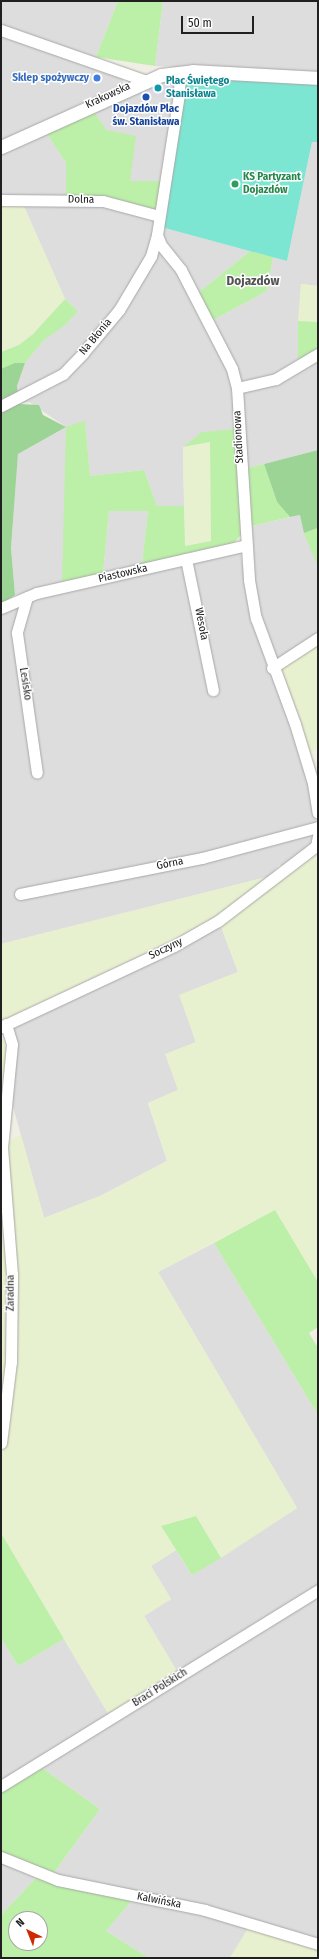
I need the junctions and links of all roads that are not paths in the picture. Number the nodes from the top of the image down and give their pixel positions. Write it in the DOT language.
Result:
graph roads {
  1 [pos="1,30"];
  2 [pos="180,72"];
  3 [pos="318,78"];
  4 [pos="138,82"];
  5 [pos="1,146"];
  6 [pos="1,200"];
  7 [pos="158,216"];
  8 [pos="158,235"];
  9 [pos="318,354"];
  10 [pos="237,388"];
  11 [pos="1,406"];
  12 [pos="247,545"];
  13 [pos="186,559"];
  14 [pos="27,597"];
  15 [pos="1,608"];
  16 [pos="318,638"];
  17 [pos="272,668"];
  18 [pos="213,690"];
  19 [pos="38,773"];
  20 [pos="318,813"];
  21 [pos="318,827"];
  22 [pos="317,844"];
  23 [pos="20,894"];
  24 [pos="3,1025"];
  25 [pos="1,1443"];
  26 [pos="318,1590"];
  27 [pos="1,1786"];
  28 [pos="1,1857"];
  29 [pos="318,1944"];
  1 -- 4 [label="street"];
  2 -- 3 [label="street, Krakowska"];
  2 -- 4 [label="street, Krakowska"];
  2 -- 7 [label="street, Stadionowa"];
  4 -- 5 [label="street, Krakowska"];
  6 -- 7 [label="street, Dolna"];
  7 -- 8 [label="street, Stadionowa"];
  8 -- 10 [label="street, Stadionowa"];
  8 -- 11 [label="street, Na Błonia"];
  9 -- 10 [label="street"];
  10 -- 12 [label="street, Stadionowa"];
  12 -- 13 [label="street, Piastowska"];
  12 -- 17 [label="street, Stadionowa"];
  13 -- 14 [label="street, Piastowska"];
  13 -- 18 [label="street, Wesoła"];
  14 -- 15 [label="street, Piastowska"];
  14 -- 19 [label="street, Lesisko"];
  16 -- 17 [label="street"];
  17 -- 20 [label="street, Stadionowa"];
  21 -- 23 [label="street, Górna"];
  22 -- 24 [label="street, Soczyny"];
  24 -- 25 [label="street, Zaradna"];
  26 -- 27 [label="street, Braci Polskich"];
  28 -- 29 [label="street, Kalwińska"];
}
